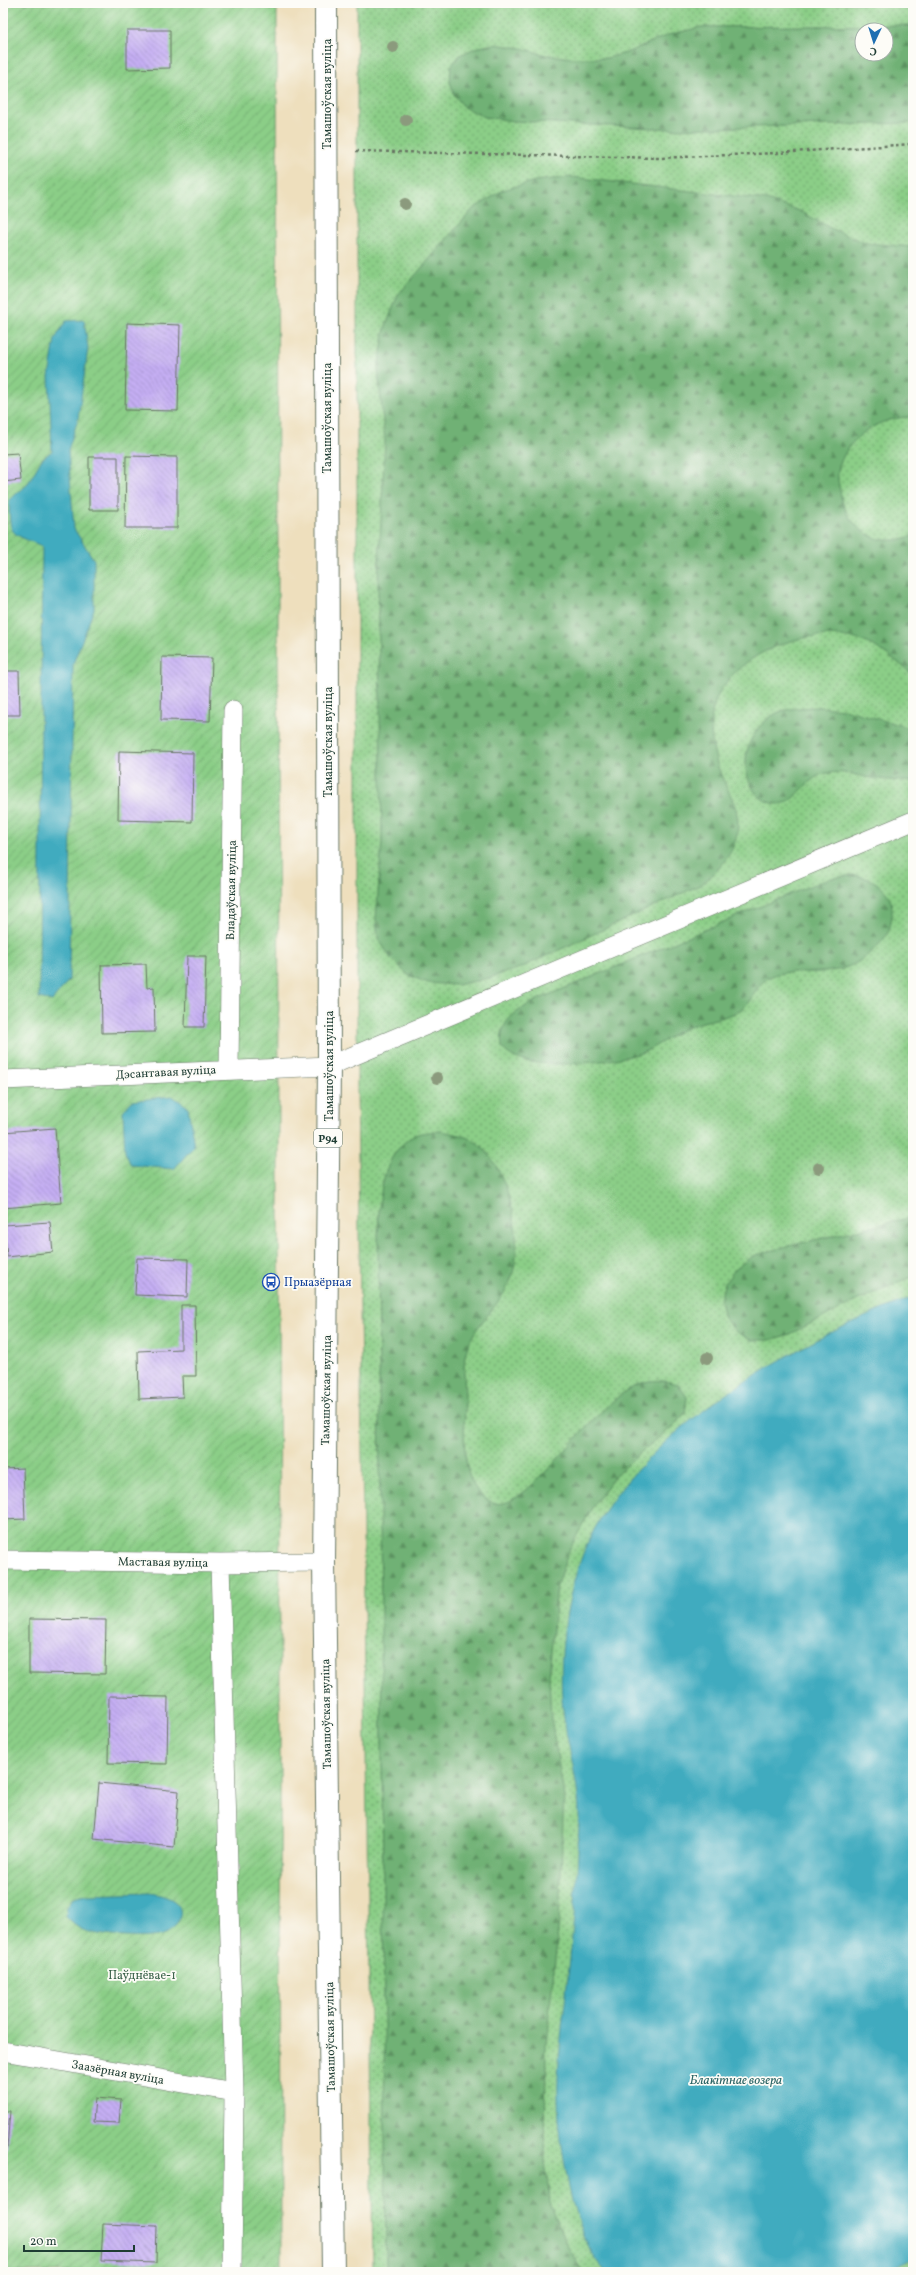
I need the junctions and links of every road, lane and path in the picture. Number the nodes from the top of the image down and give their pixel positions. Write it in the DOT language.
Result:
graph roads {
  1 [pos="326,3"];
  2 [pos="913,144"];
  3 [pos="327,150"];
  4 [pos="233,710"];
  5 [pos="913,821"];
  6 [pos="329,1066"];
  7 [pos="229,1070"];
  8 [pos="3,1080"];
  9 [pos="3,1560"];
  10 [pos="324,1562"];
  11 [pos="220,1563"];
  12 [pos="3,2051"];
  13 [pos="234,2092"];
  14 [pos="232,2272"];
  15 [pos="333,2272"];
  1 -- 3 [label="main road, Тамашоўская вуліца / Р94"];
  2 -- 3 [label="path"];
  3 -- 6 [label="main road, Тамашоўская вуліца / Р94"];
  4 -- 7 [label="lane, Владаўская вуліца"];
  5 -- 6 [label="lane"];
  6 -- 7 [label="lane, Дэсантавая вуліца"];
  6 -- 10 [label="main road, Тамашоўская вуліца / Р94"];
  7 -- 8 [label="lane, Дэсантавая вуліца"];
  9 -- 11 [label="lane, Маставая вуліца"];
  10 -- 11 [label="lane, Маставая вуліца"];
  10 -- 15 [label="main road, Тамашоўская вуліца / Р94"];
  11 -- 13 [label="lane"];
  12 -- 13 [label="lane, Заазёрная вуліца"];
  13 -- 14 [label="lane"];
}
